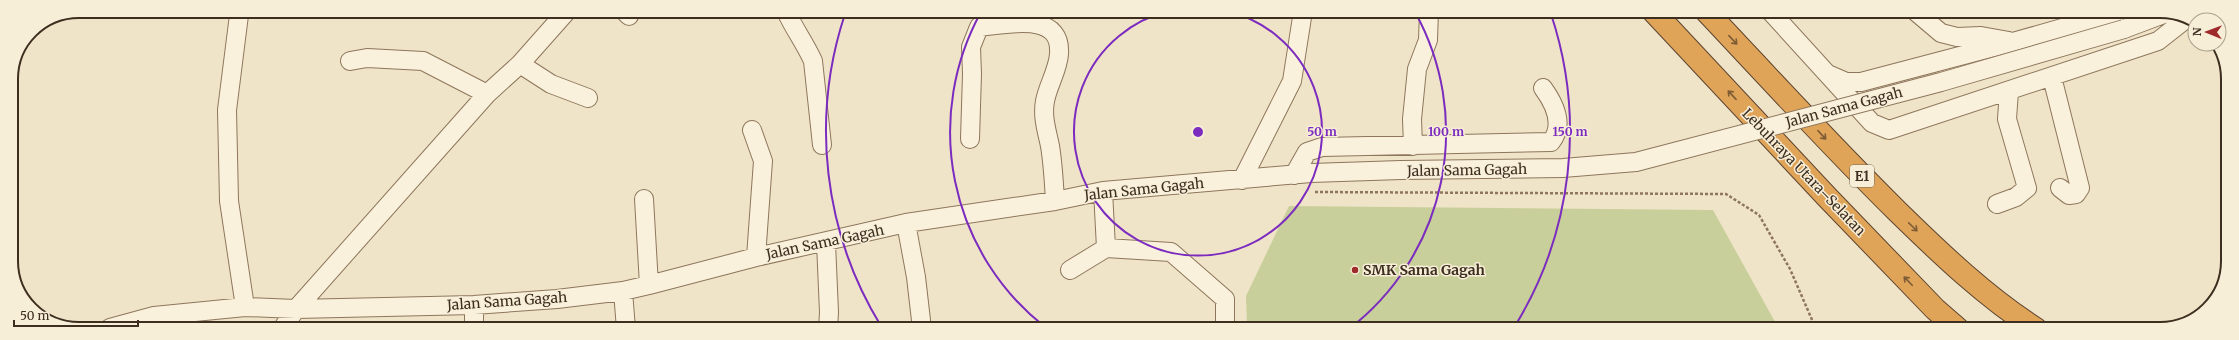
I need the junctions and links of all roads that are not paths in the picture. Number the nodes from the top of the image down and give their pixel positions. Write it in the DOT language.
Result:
graph roads {
  1 [pos="239,18"];
  2 [pos="561,18"];
  3 [pos="790,18"];
  4 [pos="1302,18"];
  5 [pos="1429,18"];
  6 [pos="1659,18"];
  7 [pos="1713,18"];
  8 [pos="1776,18"];
  9 [pos="1922,18"];
  10 [pos="2097,18"];
  11 [pos="2149,18"];
  12 [pos="2182,22"];
  13 [pos="2014,42"];
  14 [pos="350,61"];
  15 [pos="520,64"];
  16 [pos="1829,75"];
  17 [pos="2052,77"];
  18 [pos="1543,88"];
  19 [pos="2008,91"];
  20 [pos="487,94"];
  21 [pos="588,98"];
  22 [pos="752,130"];
  23 [pos="970,140"];
  24 [pos="822,145"];
  25 [pos="1413,146"];
  26 [pos="1294,175"];
  27 [pos="1242,180"];
  28 [pos="2060,188"];
  29 [pos="1103,191"];
  30 [pos="644,199"];
  31 [pos="1055,201"];
  32 [pos="1998,204"];
  33 [pos="906,223"];
  34 [pos="826,243"];
  35 [pos="1106,248"];
  36 [pos="756,257"];
  37 [pos="1070,270"];
  38 [pos="649,285"];
  39 [pos="624,291"];
  40 [pos="474,305"];
  41 [pos="245,307"];
  42 [pos="296,309"];
  43 [pos="132,322"];
  44 [pos="286,322"];
  45 [pos="474,322"];
  46 [pos="626,322"];
  47 [pos="828,322"];
  48 [pos="921,322"];
  49 [pos="1224,322"];
  50 [pos="1950,322"];
  51 [pos="2027,322"];
  1 -- 41 [label="street"];
  2 -- 15 [label="street"];
  3 -- 24 [label="street"];
  4 -- 27 [label="street"];
  5 -- 25 [label="street"];
  50 -- 6 [label="highway, Lebuhraya Utara–Selatan, one-way"];
  7 -- 51 [label="highway, E1, one-way"];
  8 -- 16 [label="street"];
  9 -- 13 [label="street"];
  10 -- 13 [label="street"];
  11 -- 26 [label="street, Jalan Sama Gagah, bridge"];
  12 -- 17 [label="street"];
  13 -- 16 [label="street"];
  14 -- 20 [label="street"];
  15 -- 20 [label="street"];
  15 -- 21 [label="street"];
  16 -- 19 [label="street"];
  17 -- 19 [label="street"];
  17 -- 28 [label="street"];
  18 -- 25 [label="street"];
  19 -- 32 [label="street"];
  20 -- 42 [label="street"];
  22 -- 36 [label="street"];
  23 -- 31 [label="street"];
  25 -- 26 [label="street"];
  26 -- 27 [label="street, Jalan Sama Gagah"];
  27 -- 29 [label="street, Jalan Sama Gagah"];
  29 -- 31 [label="street, Jalan Sama Gagah"];
  29 -- 35 [label="street"];
  30 -- 38 [label="street"];
  31 -- 33 [label="street, Jalan Sama Gagah"];
  33 -- 34 [label="street, Jalan Sama Gagah"];
  33 -- 48 [label="street"];
  34 -- 36 [label="street, Jalan Sama Gagah"];
  34 -- 47 [label="street"];
  35 -- 37 [label="street"];
  35 -- 49 [label="street"];
  36 -- 38 [label="street, Jalan Sama Gagah"];
  38 -- 39 [label="street, Jalan Sama Gagah"];
  39 -- 40 [label="street, Jalan Sama Gagah"];
  39 -- 46 [label="street"];
  40 -- 42 [label="street, Jalan Sama Gagah"];
  40 -- 45 [label="street"];
  41 -- 42 [label="street, Jalan Sama Gagah"];
  41 -- 43 [label="street, Jalan Sama Gagah"];
  42 -- 44 [label="street"];
}
